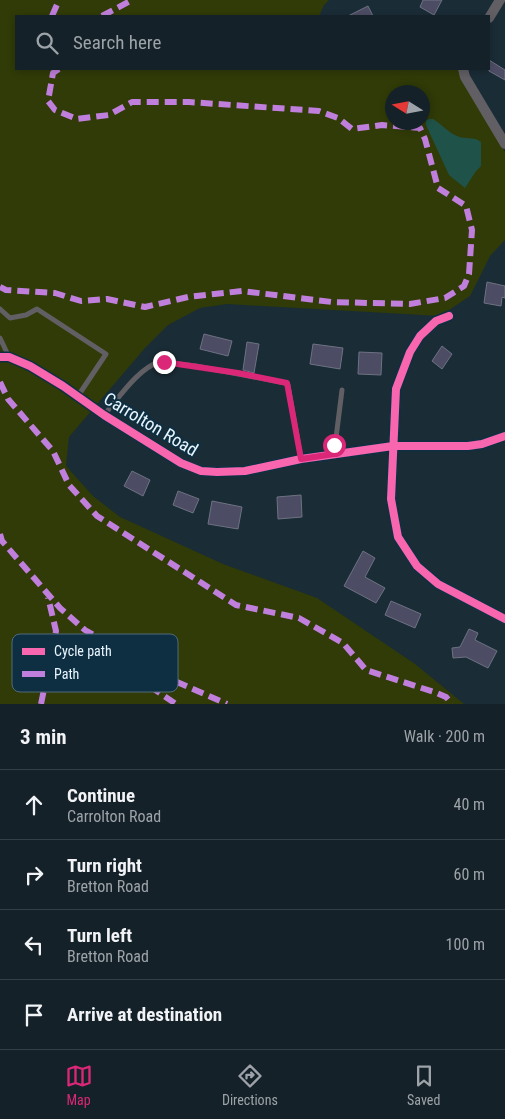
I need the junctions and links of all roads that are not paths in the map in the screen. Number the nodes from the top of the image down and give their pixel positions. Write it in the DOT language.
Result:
graph roads {
  1 [pos="500,0"];
  2 [pos="490,16"];
  3 [pos="463,70"];
  4 [pos="505,144"];
  5 [pos="0,309"];
  6 [pos="449,316"];
  7 [pos="0,338"];
  8 [pos="5,357"];
  9 [pos="342,390"];
  10 [pos="78,396"];
  11 [pos="104,415"];
  12 [pos="505,436"];
  13 [pos="393,446"];
  14 [pos="334,454"];
  15 [pos="301,459"];
  16 [pos="505,619"];
  1 -- 2 [label="street"];
  3 -- 4 [label="street"];
  5 -- 10 [label="lane"];
  6 -- 13 [label="street"];
  7 -- 8 [label="lane"];
  8 -- 10 [label="street, Carrolton Road"];
  9 -- 14 [label="lane"];
  10 -- 11 [label="street, Carrolton Road"];
  11 -- 15 [label="street, Carrolton Road"];
  11 -- 15 [label="lane"];
  12 -- 13 [label="street, Carrolton Road"];
  13 -- 14 [label="street, Carrolton Road"];
  13 -- 16 [label="street"];
  14 -- 15 [label="street, Carrolton Road"];
}
